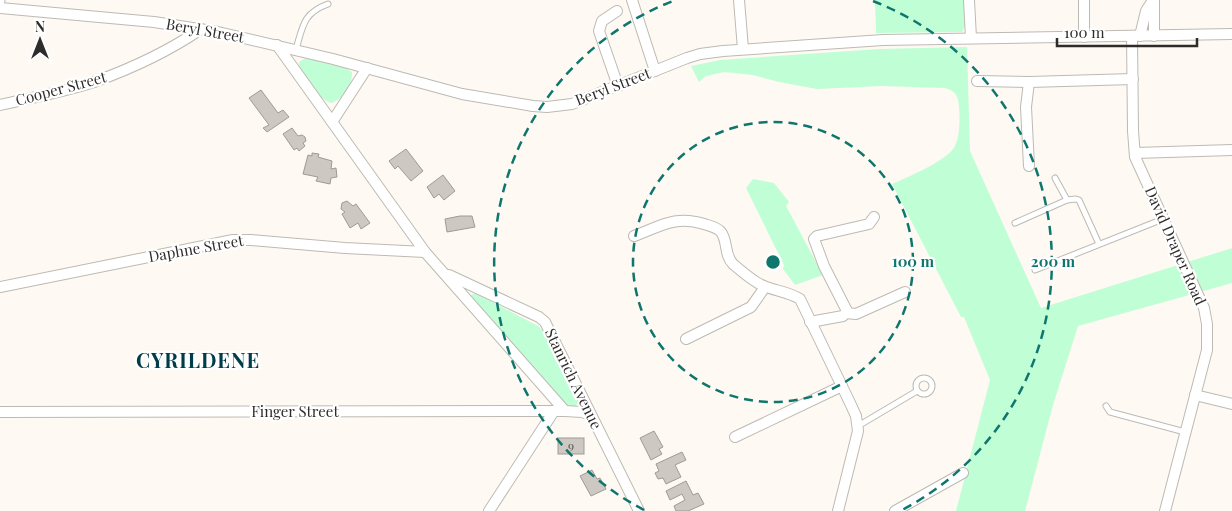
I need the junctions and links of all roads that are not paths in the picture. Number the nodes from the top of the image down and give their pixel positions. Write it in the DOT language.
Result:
graph roads {
  1 [pos="632,0"];
  2 [pos="739,0"];
  3 [pos="969,0"];
  4 [pos="1084,0"];
  5 [pos="1153,0"];
  6 [pos="328,4"];
  7 [pos="1,5"];
  8 [pos="617,11"];
  9 [pos="201,29"];
  10 [pos="1232,34"];
  11 [pos="1136,36"];
  12 [pos="1154,36"];
  13 [pos="1084,37"];
  14 [pos="971,38"];
  15 [pos="277,45"];
  16 [pos="296,49"];
  17 [pos="743,49"];
  18 [pos="367,68"];
  19 [pos="655,71"];
  20 [pos="1133,79"];
  21 [pos="977,81"];
  22 [pos="1029,82"];
  23 [pos="618,86"];
  24 [pos="0,105"];
  25 [pos="332,122"];
  26 [pos="1232,150"];
  27 [pos="1135,153"];
  28 [pos="1029,166"];
  29 [pos="1055,178"];
  30 [pos="1067,200"];
  31 [pos="874,217"];
  32 [pos="1163,219"];
  33 [pos="1015,223"];
  34 [pos="634,236"];
  35 [pos="1099,244"];
  36 [pos="425,252"];
  37 [pos="1036,270"];
  38 [pos="443,272"];
  39 [pos="0,287"];
  40 [pos="765,287"];
  41 [pos="905,292"];
  42 [pos="846,313"];
  43 [pos="810,322"];
  44 [pos="686,339"];
  45 [pos="842,386"];
  46 [pos="916,391"];
  47 [pos="1195,395"];
  48 [pos="1232,404"];
  49 [pos="1106,406"];
  50 [pos="554,411"];
  51 [pos="565,411"];
  52 [pos="0,412"];
  53 [pos="590,415"];
  54 [pos="858,426"];
  55 [pos="1185,432"];
  56 [pos="736,437"];
  57 [pos="963,473"];
  58 [pos="489,511"];
  59 [pos="639,511"];
  60 [pos="838,511"];
  61 [pos="895,511"];
  62 [pos="1164,511"];
  1 -- 19 [label="street"];
  2 -- 17 [label="street"];
  3 -- 14 [label="street"];
  4 -- 13 [label="street"];
  5 -- 11 [label="street, David Draper Road"];
  5 -- 12 [label="street"];
  6 -- 16 [label="lane"];
  7 -- 9 [label="street, Beryl Street"];
  8 -- 23 [label="street"];
  9 -- 15 [label="street, Beryl Street"];
  9 -- 24 [label="street, Cooper Street"];
  10 -- 12 [label="street, Beryl Street"];
  11 -- 12 [label="street, Beryl Street"];
  11 -- 13 [label="street, Beryl Street"];
  11 -- 20 [label="street, David Draper Road"];
  13 -- 14 [label="street, Beryl Street"];
  14 -- 17 [label="street, Beryl Street"];
  15 -- 16 [label="street, Beryl Street"];
  15 -- 25 [label="street, Stanrich Avenue"];
  16 -- 18 [label="street, Beryl Street"];
  17 -- 19 [label="street, Beryl Street"];
  18 -- 23 [label="street, Beryl Street"];
  18 -- 25 [label="street"];
  19 -- 23 [label="street, Beryl Street"];
  20 -- 22 [label="street"];
  20 -- 27 [label="street, David Draper Road"];
  21 -- 22 [label="street"];
  22 -- 28 [label="street"];
  25 -- 36 [label="street, Stanrich Avenue"];
  26 -- 27 [label="street"];
  27 -- 32 [label="street, David Draper Road"];
  29 -- 30 [label="lane"];
  30 -- 33 [label="lane"];
  30 -- 35 [label="lane"];
  31 -- 42 [label="street"];
  32 -- 35 [label="lane"];
  32 -- 47 [label="street, David Draper Road"];
  34 -- 40 [label="street"];
  35 -- 37 [label="lane"];
  36 -- 38 [label="street, Stanrich Avenue"];
  36 -- 39 [label="street, Daphne Street"];
  38 -- 51 [label="street, Stanrich Avenue"];
  38 -- 53 [label="street, Stanrich Avenue"];
  40 -- 43 [label="street"];
  40 -- 44 [label="street"];
  41 -- 42 [label="street"];
  42 -- 43 [label="street"];
  43 -- 45 [label="street"];
  45 -- 54 [label="street"];
  45 -- 56 [label="street"];
  46 -- 54 [label="lane"];
  47 -- 48 [label="street"];
  47 -- 55 [label="street, David Draper Road"];
  49 -- 55 [label="lane"];
  50 -- 51 [label="street, Finger Street"];
  50 -- 52 [label="street, Finger Street"];
  50 -- 58 [label="street"];
  51 -- 53 [label="street, Finger Street"];
  53 -- 59 [label="street, Stanrich Avenue"];
  54 -- 60 [label="street"];
  55 -- 62 [label="street, David Draper Road"];
  57 -- 61 [label="street"];
}
